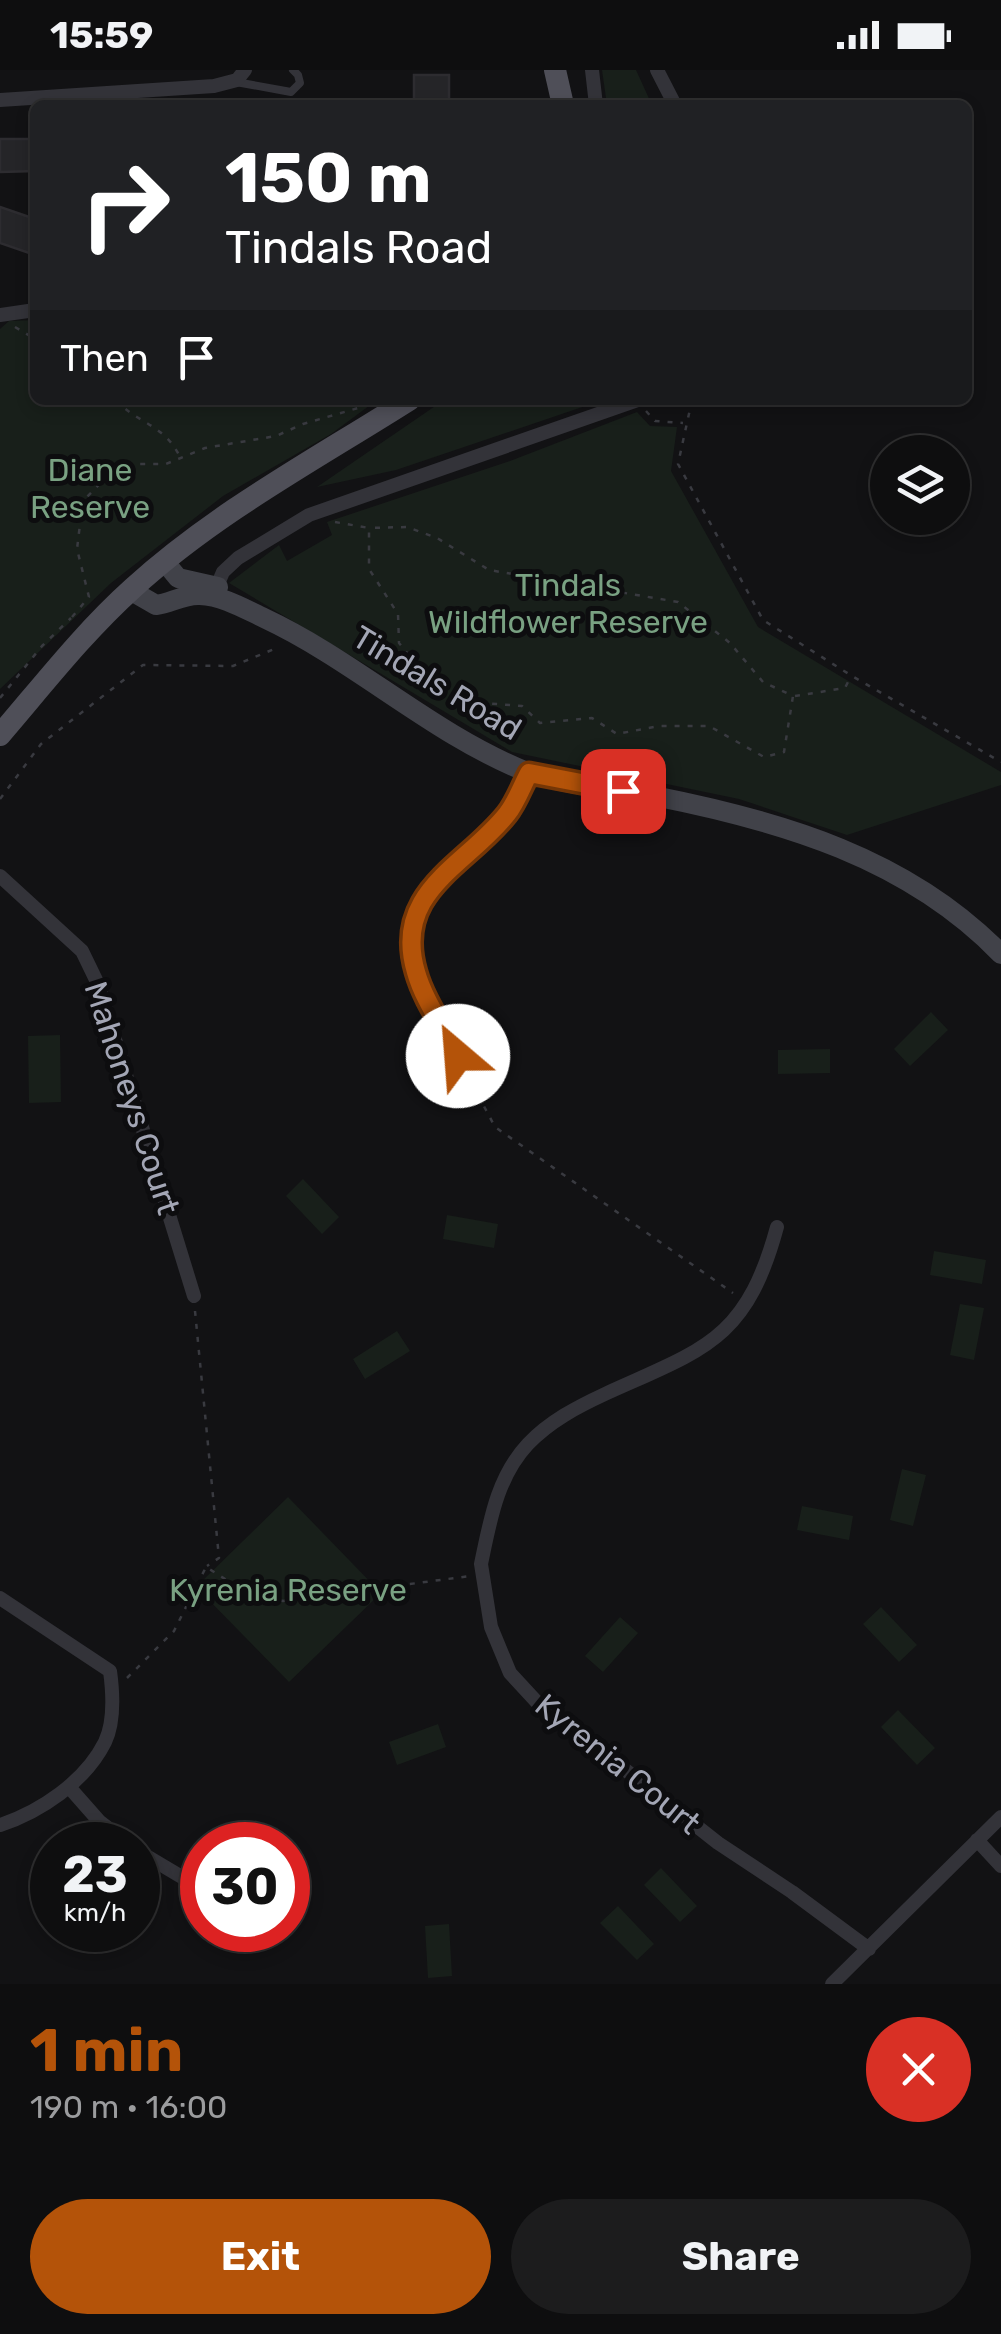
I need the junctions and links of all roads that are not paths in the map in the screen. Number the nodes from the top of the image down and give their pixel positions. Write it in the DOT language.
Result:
graph roads {
  1 [pos="246,70"];
  2 [pos="293,70"];
  3 [pos="555,70"];
  4 [pos="592,70"];
  5 [pos="658,70"];
  6 [pos="232,82"];
  7 [pos="0,100"];
  8 [pos="562,100"];
  9 [pos="595,100"];
  10 [pos="673,100"];
  11 [pos="30,310"];
  12 [pos="4,313"];
  13 [pos="402,405"];
  14 [pos="623,405"];
  15 [pos="164,561"];
  16 [pos="130,590"];
  17 [pos="215,591"];
  18 [pos="0,735"];
  19 [pos="529,773"];
  20 [pos="0,876"];
  21 [pos="1001,954"];
  22 [pos="472,1083"];
  23 [pos="777,1228"];
  24 [pos="194,1296"];
  25 [pos="0,1598"];
  26 [pos="70,1787"];
  27 [pos="1001,1818"];
  28 [pos="99,1822"];
  29 [pos="0,1825"];
  30 [pos="977,1840"];
  31 [pos="1001,1866"];
  32 [pos="869,1949"];
  33 [pos="832,1984"];
  1 -- 6 [label="street"];
  2 -- 6 [label="lane"];
  3 -- 8 [label="main road"];
  4 -- 9 [label="street"];
  5 -- 10 [label="street"];
  6 -- 7 [label="street"];
  11 -- 12 [label="street"];
  13 -- 15 [label="main road"];
  14 -- 17 [label="street"];
  15 -- 16 [label="main road"];
  15 -- 17 [label="main road, Tindals Road"];
  16 -- 17 [label="main road"];
  16 -- 18 [label="main road"];
  17 -- 19 [label="main road, Tindals Road"];
  19 -- 21 [label="main road, Tindals Road"];
  19 -- 22 [label="street"];
  20 -- 24 [label="street, Mahoneys Court"];
  23 -- 32 [label="street, Kyrenia Court"];
  25 -- 26 [label="street"];
  26 -- 28 [label="street"];
  26 -- 29 [label="street"];
  27 -- 30 [label="street"];
  30 -- 31 [label="street"];
  30 -- 32 [label="street"];
  32 -- 33 [label="street"];
}
